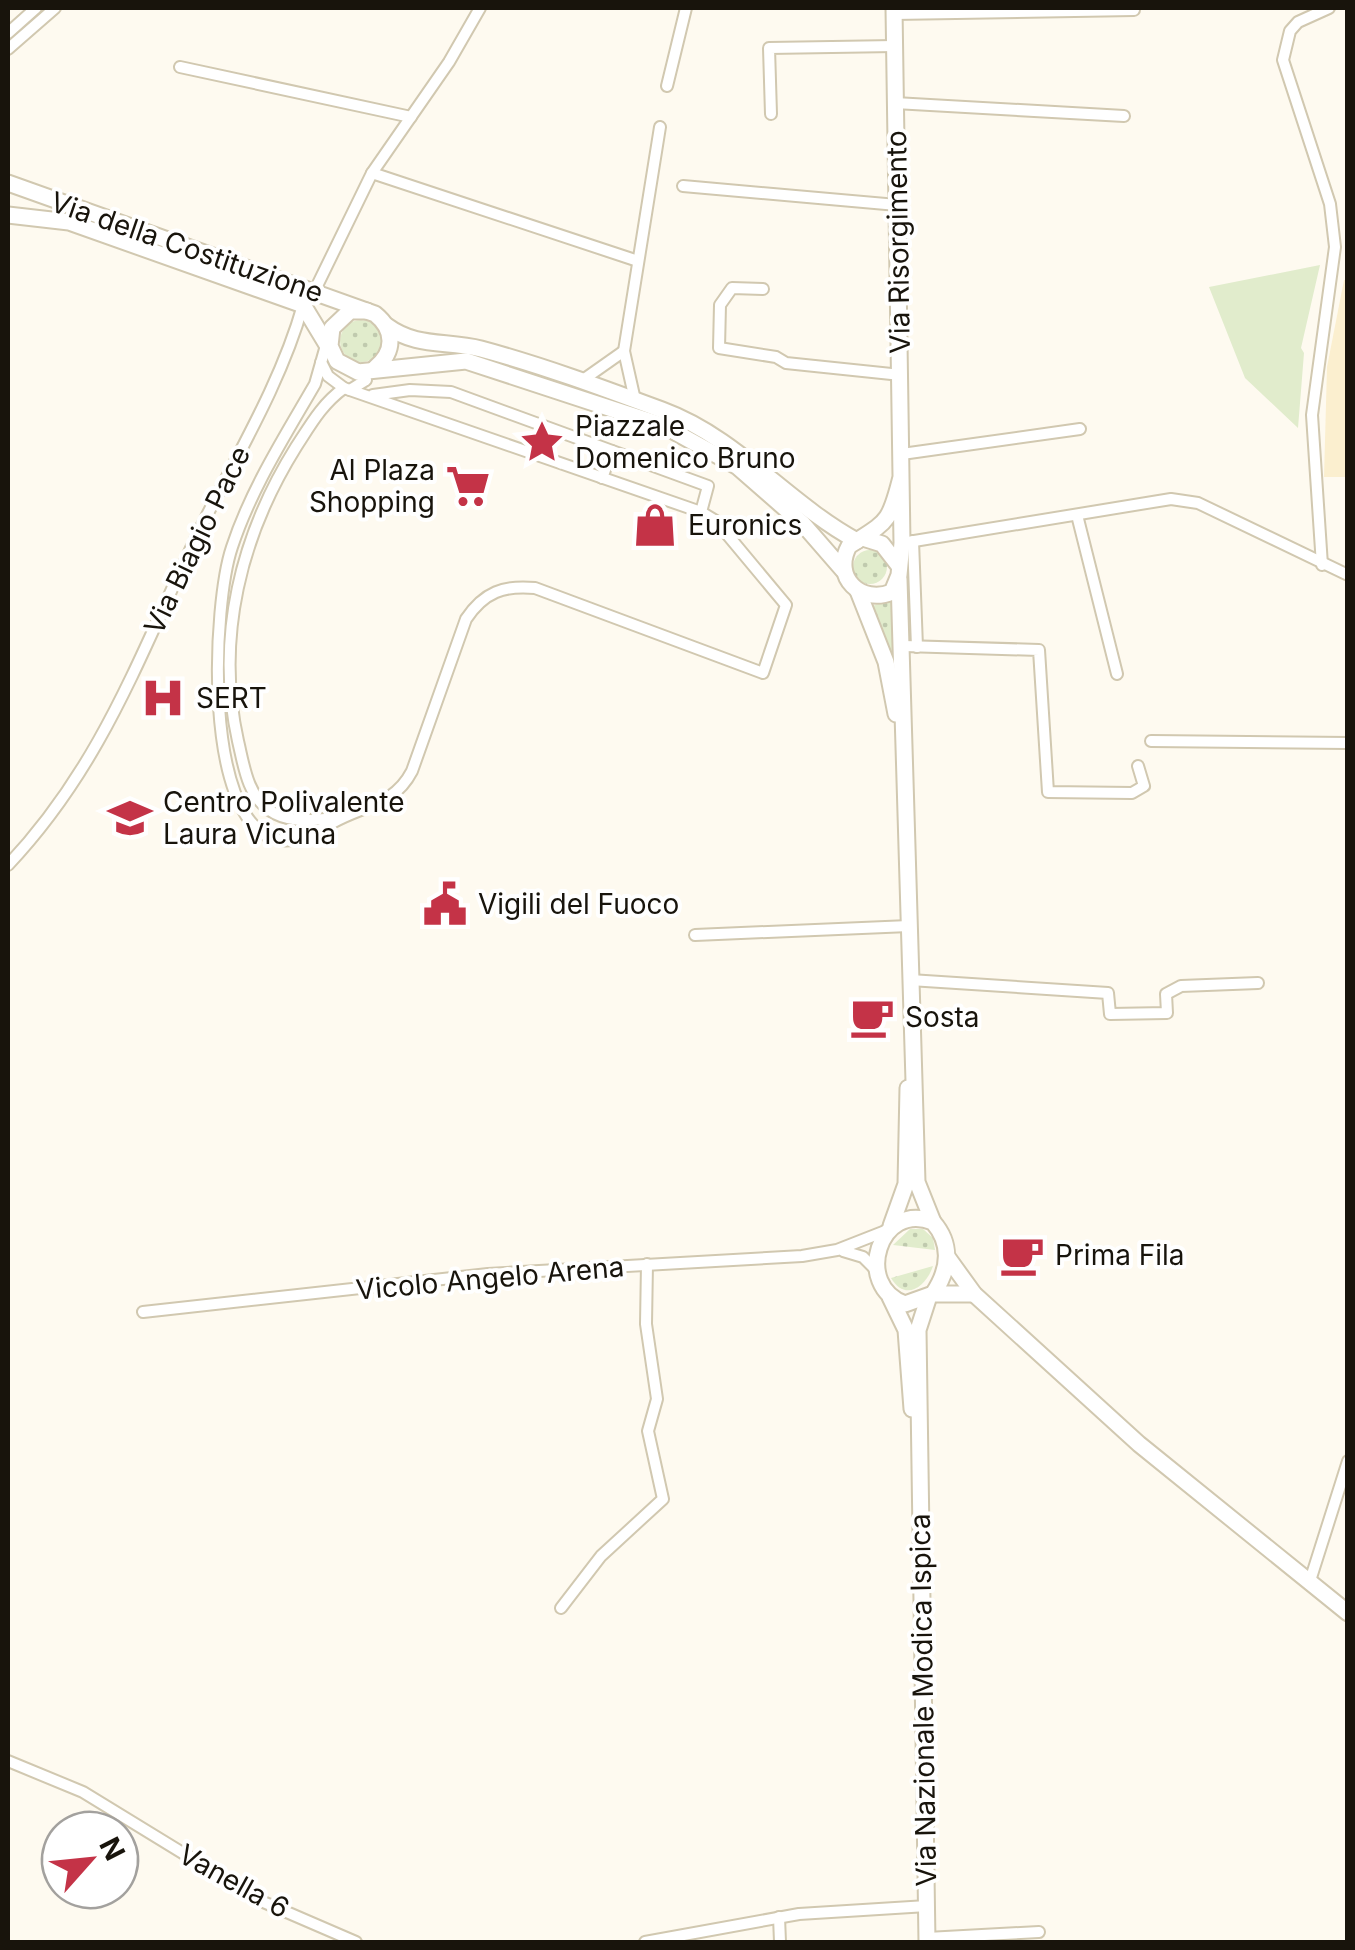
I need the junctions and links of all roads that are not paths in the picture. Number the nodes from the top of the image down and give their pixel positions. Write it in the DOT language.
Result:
graph roads {
  1 [pos="36,8"];
  2 [pos="55,8"];
  3 [pos="480,8"];
  4 [pos="686,8"];
  5 [pos="1329,8"];
  6 [pos="1134,10"];
  7 [pos="894,11"];
  8 [pos="9,29"];
  9 [pos="895,46"];
  10 [pos="8,49"];
  11 [pos="180,67"];
  12 [pos="667,86"];
  13 [pos="895,103"];
  14 [pos="771,114"];
  15 [pos="1124,116"];
  16 [pos="411,117"];
  17 [pos="660,126"];
  18 [pos="372,173"];
  19 [pos="8,184"];
  20 [pos="683,186"];
  21 [pos="897,205"];
  22 [pos="8,214"];
  23 [pos="638,261"];
  24 [pos="763,289"];
  25 [pos="314,292"];
  26 [pos="302,305"];
  27 [pos="367,311"];
  28 [pos="387,326"];
  29 [pos="327,349"];
  30 [pos="624,351"];
  31 [pos="369,373"];
  32 [pos="901,374"];
  33 [pos="580,382"];
  34 [pos="347,389"];
  35 [pos="370,395"];
  36 [pos="636,401"];
  37 [pos="1080,429"];
  38 [pos="612,451"];
  39 [pos="902,454"];
  40 [pos="900,477"];
  41 [pos="602,478"];
  42 [pos="701,512"];
  43 [pos="1077,514"];
  44 [pos="862,540"];
  45 [pos="908,542"];
  46 [pos="1322,565"];
  47 [pos="843,570"];
  48 [pos="899,570"];
  49 [pos="1348,576"];
  50 [pos="858,591"];
  51 [pos="910,646"];
  52 [pos="1118,674"];
  53 [pos="1151,741"];
  54 [pos="1348,743"];
  55 [pos="1138,766"];
  56 [pos="905,772"];
  57 [pos="342,818"];
  58 [pos="8,865"];
  59 [pos="909,926"];
  60 [pos="694,934"];
  61 [pos="910,980"];
  62 [pos="1258,983"];
  63 [pos="912,1060"];
  64 [pos="933,1222"];
  65 [pos="890,1228"];
  66 [pos="838,1250"];
  67 [pos="948,1258"];
  68 [pos="647,1264"];
  69 [pos="876,1271"];
  70 [pos="974,1294"];
  71 [pos="931,1295"];
  72 [pos="890,1296"];
  73 [pos="143,1312"];
  74 [pos="919,1458"];
  75 [pos="1348,1462"];
  76 [pos="1309,1585"];
  77 [pos="561,1608"];
  78 [pos="1348,1613"];
  79 [pos="8,1761"];
  80 [pos="927,1906"];
  81 [pos="779,1918"];
  82 [pos="1038,1932"];
  83 [pos="927,1940"];
  84 [pos="356,1942"];
  85 [pos="644,1942"];
  86 [pos="780,1942"];
  1 -- 8 [label="street"];
  2 -- 10 [label="street"];
  3 -- 16 [label="street"];
  4 -- 12 [label="street"];
  5 -- 46 [label="street"];
  6 -- 7 [label="street"];
  7 -- 9 [label="main road, Via Risorgimento"];
  9 -- 13 [label="main road, Via Risorgimento"];
  9 -- 14 [label="street"];
  11 -- 16 [label="street"];
  13 -- 15 [label="street"];
  13 -- 21 [label="main road, Via Risorgimento"];
  16 -- 18 [label="street"];
  17 -- 23 [label="street"];
  18 -- 23 [label="street"];
  18 -- 25 [label="street"];
  19 -- 25 [label="main road, Via della Costituzione"];
  20 -- 21 [label="street"];
  21 -- 32 [label="main road, Via Risorgimento"];
  22 -- 26 [label="main road, Via della Costituzione"];
  23 -- 30 [label="street"];
  24 -- 32 [label="street"];
  25 -- 27 [label="main road, Via della Costituzione"];
  26 -- 29 [label="main road, Via della Costituzione"];
  26 -- 58 [label="street, Via Biagio Pace"];
  27 -- 28 [label="main road"];
  27 -- 29 [label="main road"];
  28 -- 31 [label="main road"];
  28 -- 33 [label="main road"];
  29 -- 31 [label="main road"];
  29 -- 34 [label="street"];
  29 -- 57 [label="street"];
  30 -- 33 [label="street"];
  30 -- 36 [label="street"];
  31 -- 34 [label="street"];
  31 -- 35 [label="street"];
  31 -- 47 [label="main road"];
  32 -- 39 [label="main road, Via Risorgimento"];
  33 -- 36 [label="main road"];
  34 -- 35 [label="street"];
  34 -- 57 [label="street"];
  35 -- 38 [label="street"];
  35 -- 41 [label="street"];
  36 -- 44 [label="main road"];
  37 -- 39 [label="street"];
  38 -- 41 [label="street"];
  38 -- 42 [label="street"];
  39 -- 40 [label="main road, Via Risorgimento"];
  40 -- 44 [label="main road"];
  40 -- 45 [label="main road"];
  41 -- 42 [label="street"];
  42 -- 57 [label="street"];
  43 -- 45 [label="street"];
  43 -- 46 [label="street"];
  43 -- 52 [label="street"];
  44 -- 47 [label="main road"];
  44 -- 48 [label="main road"];
  45 -- 48 [label="main road"];
  45 -- 51 [label="street"];
  46 -- 49 [label="street"];
  47 -- 50 [label="main road"];
  48 -- 50 [label="main road"];
  48 -- 51 [label="main road"];
  50 -- 56 [label="main road"];
  51 -- 55 [label="street"];
  51 -- 56 [label="main road"];
  53 -- 54 [label="street"];
  56 -- 59 [label="main road"];
  59 -- 60 [label="street"];
  59 -- 61 [label="main road"];
  61 -- 62 [label="street"];
  61 -- 63 [label="main road"];
  63 -- 64 [label="main road"];
  63 -- 65 [label="main road"];
  64 -- 65 [label="main road"];
  64 -- 67 [label="main road"];
  65 -- 66 [label="street, Vicolo Angelo Arena"];
  65 -- 69 [label="main road"];
  66 -- 68 [label="street, Vicolo Angelo Arena"];
  66 -- 69 [label="street"];
  67 -- 70 [label="main road"];
  67 -- 71 [label="main road"];
  68 -- 73 [label="street, Vicolo Angelo Arena"];
  68 -- 77 [label="street"];
  69 -- 72 [label="main road"];
  70 -- 71 [label="main road"];
  70 -- 76 [label="main road"];
  71 -- 72 [label="main road"];
  71 -- 74 [label="main road"];
  72 -- 74 [label="main road"];
  74 -- 80 [label="main road, Via Nazionale Modica Ispica"];
  75 -- 76 [label="street"];
  76 -- 78 [label="main road"];
  79 -- 84 [label="street, Vanella 6"];
  80 -- 81 [label="street"];
  80 -- 83 [label="main road, Via Nazionale Modica Ispica"];
  81 -- 85 [label="street"];
  81 -- 86 [label="street"];
  82 -- 83 [label="street"];
}
